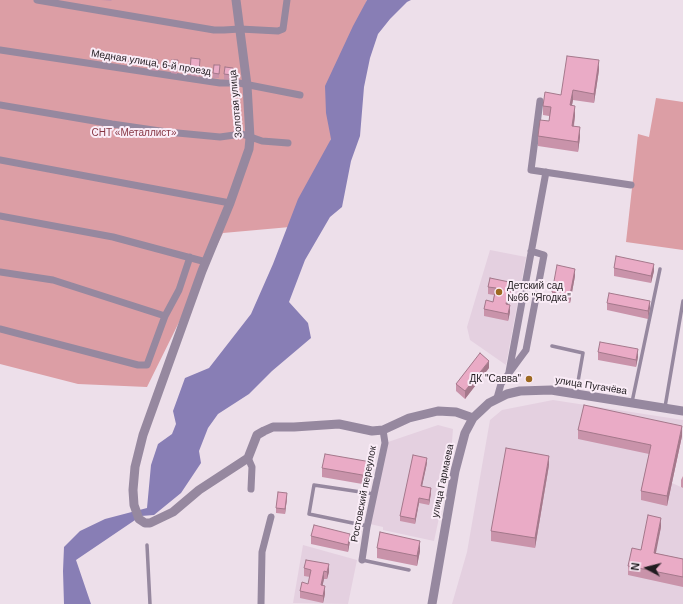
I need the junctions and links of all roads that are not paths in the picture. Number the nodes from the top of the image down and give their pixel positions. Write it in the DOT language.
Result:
graph roads {
  1 [pos="37,0"];
  2 [pos="236,0"];
  3 [pos="287,0"];
  4 [pos="240,29"];
  5 [pos="0,50"];
  6 [pos="247,85"];
  7 [pos="300,95"];
  8 [pos="540,101"];
  9 [pos="0,105"];
  10 [pos="250,138"];
  11 [pos="288,143"];
  12 [pos="0,160"];
  13 [pos="546,172"];
  14 [pos="631,185"];
  15 [pos="230,203"];
  16 [pos="0,216"];
  17 [pos="531,251"];
  18 [pos="190,257"];
  19 [pos="206,262"];
  20 [pos="660,269"];
  21 [pos="0,272"];
  22 [pos="683,301"];
  23 [pos="165,316"];
  24 [pos="0,330"];
  25 [pos="552,346"];
  26 [pos="510,372"];
  27 [pos="576,394"];
  28 [pos="496,398"];
  29 [pos="631,403"];
  30 [pos="665,408"];
  31 [pos="683,411"];
  32 [pos="473,418"];
  33 [pos="383,430"];
  34 [pos="248,458"];
  35 [pos="251,489"];
  36 [pos="374,494"];
  37 [pos="271,517"];
  38 [pos="367,527"];
  39 [pos="146,545"];
  40 [pos="362,560"];
  41 [pos="409,570"];
  42 [pos="149,604"];
  43 [pos="261,604"];
  44 [pos="432,604"];
  1 -- 4 [label="street"];
  2 -- 4 [label="street, Золотая улица"];
  3 -- 4 [label="street"];
  4 -- 6 [label="street, Золотая улица"];
  5 -- 6 [label="street, Медная улица, 6-й проезд"];
  6 -- 7 [label="street, Медная улица, 6-й проезд"];
  6 -- 10 [label="street, Золотая улица"];
  8 -- 13 [label="street"];
  9 -- 10 [label="street"];
  10 -- 11 [label="street"];
  10 -- 15 [label="street, Золотая улица"];
  12 -- 15 [label="street"];
  13 -- 14 [label="street"];
  13 -- 17 [label="street"];
  15 -- 19 [label="street, Золотая улица"];
  16 -- 18 [label="street"];
  17 -- 26 [label="street"];
  17 -- 26 [label="street, улица Гармаева"];
  18 -- 19 [label="street"];
  18 -- 23 [label="street"];
  19 -- 34 [label="street, Золотая улица"];
  20 -- 29 [label="lane"];
  21 -- 23 [label="street"];
  22 -- 30 [label="lane"];
  23 -- 24 [label="street"];
  25 -- 27 [label="lane"];
  26 -- 28 [label="street, улица Гармаева"];
  27 -- 28 [label="street, улица Пугачёва"];
  27 -- 29 [label="street, улица Пугачёва"];
  28 -- 32 [label="street, улица Гармаева"];
  29 -- 30 [label="street, улица Пугачёва"];
  30 -- 31 [label="street, улица Пугачёва"];
  32 -- 33 [label="street"];
  32 -- 44 [label="street, улица Гармаева"];
  33 -- 34 [label="street"];
  33 -- 36 [label="street, Ростовский переулок"];
  34 -- 35 [label="street"];
  36 -- 38 [label="street, Ростовский переулок"];
  36 -- 38 [label="lane"];
  37 -- 43 [label="street"];
  38 -- 40 [label="street, Ростовский переулок"];
  39 -- 42 [label="lane"];
  40 -- 41 [label="lane"];
}
